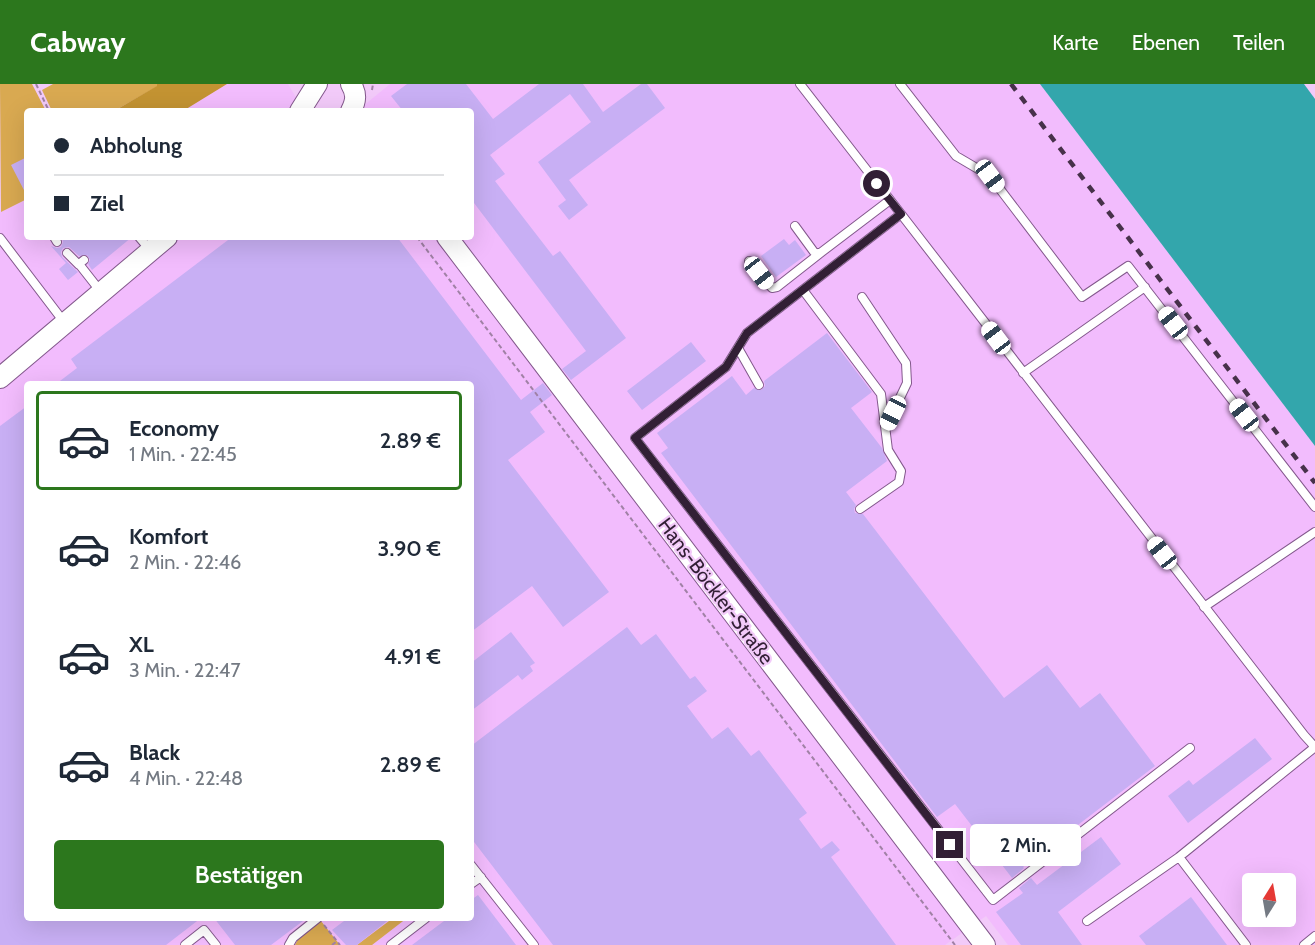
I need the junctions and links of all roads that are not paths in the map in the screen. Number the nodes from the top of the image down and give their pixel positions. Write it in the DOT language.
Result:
graph roads {
  1 [pos="351,84"];
  2 [pos="800,84"];
  3 [pos="900,84"];
  4 [pos="315,96"];
  5 [pos="303,108"];
  6 [pos="355,108"];
  7 [pos="890,200"];
  8 [pos="901,214"];
  9 [pos="795,226"];
  10 [pos="0,238"];
  11 [pos="449,240"];
  12 [pos="145,244"];
  13 [pos="67,253"];
  14 [pos="819,254"];
  15 [pos="749,261"];
  16 [pos="1145,287"];
  17 [pos="803,290"];
  18 [pos="101,292"];
  19 [pos="862,297"];
  20 [pos="65,323"];
  21 [pos="738,348"];
  22 [pos="1023,373"];
  23 [pos="0,378"];
  24 [pos="759,385"];
  25 [pos="885,428"];
  26 [pos="1315,507"];
  27 [pos="860,509"];
  28 [pos="1315,532"];
  29 [pos="1204,607"];
  30 [pos="1315,747"];
  31 [pos="1190,748"];
  32 [pos="1179,858"];
  33 [pos="474,869"];
  34 [pos="480,877"];
  35 [pos="474,882"];
  36 [pos="316,921"];
  37 [pos="422,921"];
  38 [pos="1087,921"];
  39 [pos="1315,936"];
  40 [pos="185,945"];
  41 [pos="216,945"];
  42 [pos="289,945"];
  43 [pos="391,945"];
  44 [pos="534,945"];
  45 [pos="985,945"];
  46 [pos="1246,945"];
  47 [pos="1304,945"];
  1 -- 6 [label="main road"];
  2 -- 7 [label="lane"];
  3 -- 16 [label="lane"];
  4 -- 5 [label="main road"];
  7 -- 8 [label="lane"];
  7 -- 14 [label="lane"];
  8 -- 17 [label="lane"];
  8 -- 22 [label="lane"];
  9 -- 14 [label="lane"];
  10 -- 20 [label="lane"];
  11 -- 45 [label="main road, Hans-Böckler-Straße"];
  12 -- 18 [label="main road"];
  13 -- 18 [label="lane"];
  14 -- 15 [label="lane"];
  16 -- 22 [label="lane"];
  16 -- 26 [label="lane"];
  17 -- 21 [label="lane"];
  17 -- 25 [label="lane"];
  18 -- 20 [label="main road"];
  19 -- 25 [label="lane"];
  20 -- 23 [label="main road"];
  21 -- 24 [label="lane"];
  21 -- 31 [label="lane"];
  22 -- 29 [label="lane"];
  25 -- 27 [label="lane"];
  28 -- 29 [label="lane"];
  29 -- 30 [label="lane"];
  30 -- 32 [label="lane"];
  32 -- 38 [label="lane"];
  32 -- 46 [label="lane"];
  33 -- 34 [label="lane"];
  34 -- 35 [label="lane"];
  34 -- 44 [label="lane"];
  36 -- 42 [label="lane"];
  37 -- 43 [label="lane"];
  39 -- 47 [label="lane"];
  40 -- 41 [label="lane"];
}
